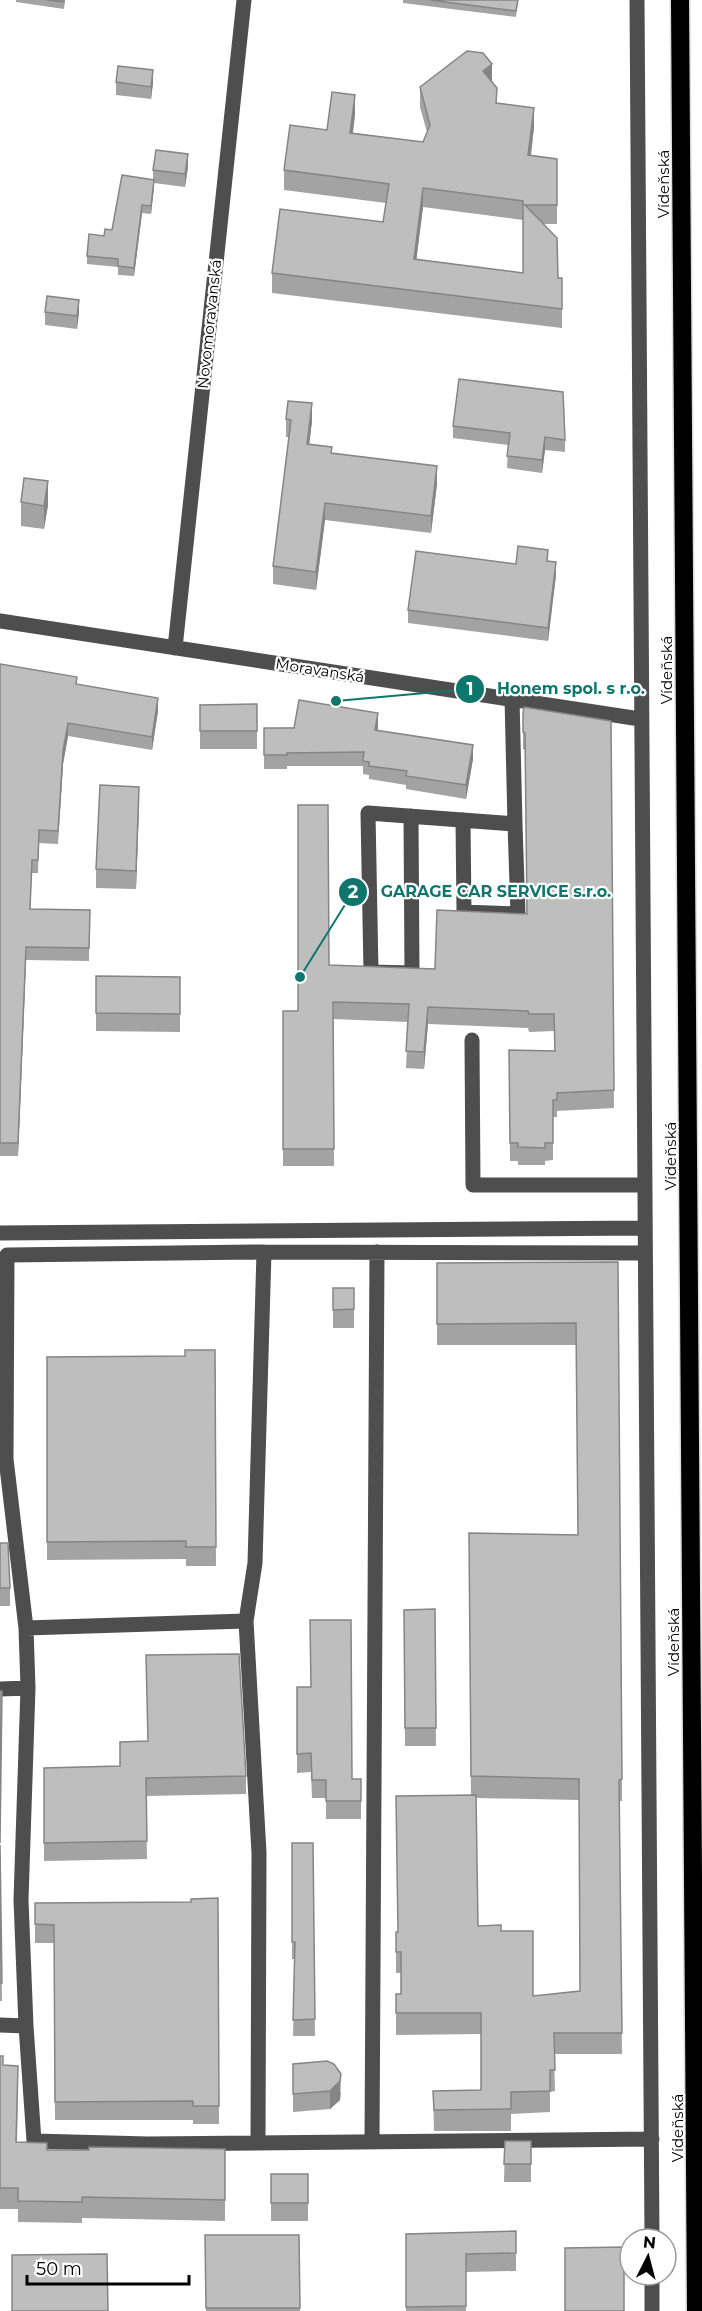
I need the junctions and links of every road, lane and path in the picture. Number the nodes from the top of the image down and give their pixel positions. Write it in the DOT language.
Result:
graph roads {
  1 [pos="244,0"];
  2 [pos="637,0"];
  3 [pos="680,0"];
  4 [pos="0,621"];
  5 [pos="175,648"];
  6 [pos="512,698"];
  7 [pos="640,719"];
  8 [pos="411,816"];
  9 [pos="463,820"];
  10 [pos="515,824"];
  11 [pos="472,1040"];
  12 [pos="643,1185"];
  13 [pos="644,1228"];
  14 [pos="0,1233"];
  15 [pos="264,1252"];
  16 [pos="377,1252"];
  17 [pos="644,1253"];
  18 [pos="246,1621"];
  19 [pos="27,1628"];
  20 [pos="28,1688"];
  21 [pos="0,1689"];
  22 [pos="0,2025"];
  23 [pos="26,2026"];
  24 [pos="652,2139"];
  25 [pos="258,2142"];
  26 [pos="372,2142"];
  27 [pos="652,2227"];
  28 [pos="652,2287"];
  29 [pos="652,2311"];
  30 [pos="696,2311"];
  1 -- 5 [label="street, Novomoravanská"];
  2 -- 7 [label="street, Vídeňská"];
  3 -- 30 [label="highway, Vídeňská"];
  4 -- 5 [label="street, Moravanská"];
  5 -- 6 [label="street, Moravanská"];
  6 -- 7 [label="street, Moravanská"];
  6 -- 10 [label="street"];
  7 -- 12 [label="street, Vídeňská"];
  8 -- 8 [label="street"];
  8 -- 9 [label="street"];
  9 -- 10 [label="street"];
  9 -- 10 [label="street"];
  11 -- 12 [label="street"];
  12 -- 13 [label="street, Vídeňská"];
  13 -- 14 [label="street"];
  13 -- 17 [label="street, Vídeňská"];
  15 -- 16 [label="street"];
  15 -- 18 [label="street"];
  15 -- 19 [label="street"];
  16 -- 17 [label="street"];
  16 -- 26 [label="street"];
  17 -- 24 [label="street, Vídeňská"];
  18 -- 19 [label="street"];
  18 -- 25 [label="street"];
  19 -- 20 [label="street"];
  20 -- 21 [label="street"];
  20 -- 23 [label="street"];
  22 -- 23 [label="street"];
  23 -- 25 [label="street"];
  24 -- 26 [label="street"];
  24 -- 27 [label="street, Vídeňská"];
  25 -- 26 [label="street"];
  28 -- 29 [label="street"];
}
